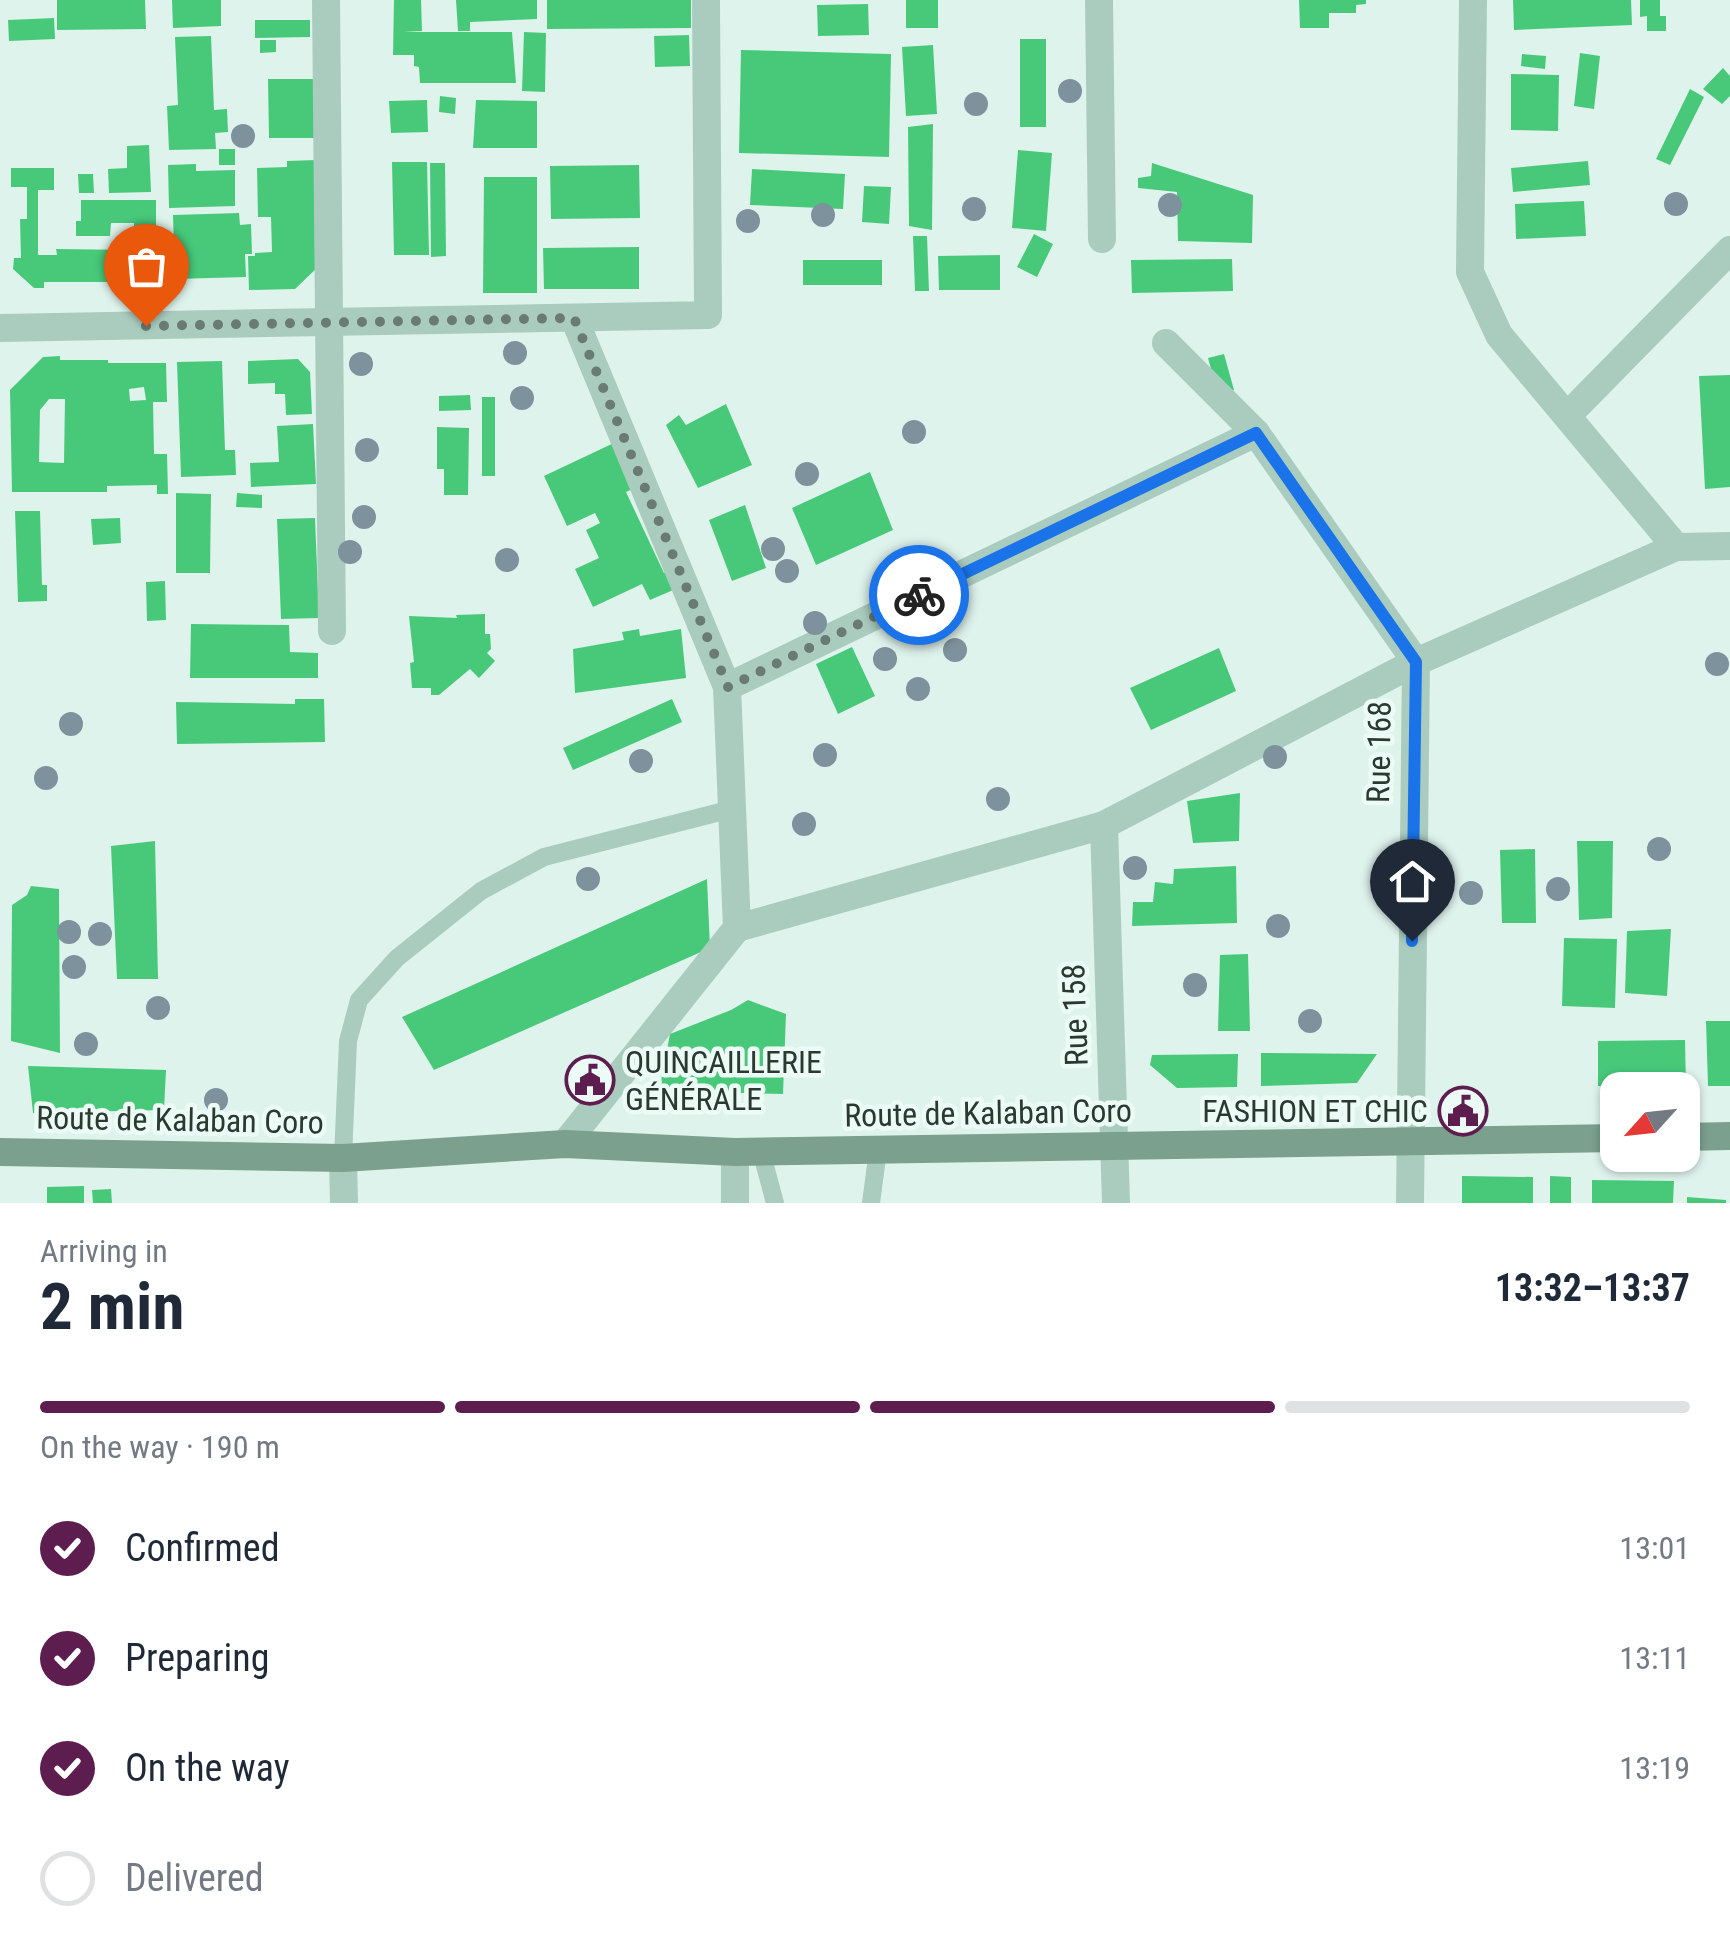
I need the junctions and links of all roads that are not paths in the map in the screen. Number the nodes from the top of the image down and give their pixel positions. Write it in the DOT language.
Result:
graph roads {
  1 [pos="326,0"];
  2 [pos="706,0"];
  3 [pos="1099,0"];
  4 [pos="1472,0"];
  5 [pos="1102,238"];
  6 [pos="1730,250"];
  7 [pos="574,318"];
  8 [pos="329,322"];
  9 [pos="0,328"];
  10 [pos="1166,342"];
  11 [pos="1568,415"];
  12 [pos="1256,433"];
  13 [pos="1730,546"];
  14 [pos="1676,547"];
  15 [pos="332,630"];
  16 [pos="1416,662"];
  17 [pos="728,687"];
  18 [pos="732,810"];
  19 [pos="1104,825"];
  20 [pos="738,928"];
  21 [pos="1730,1136"];
  22 [pos="1700,1137"];
  23 [pos="1600,1138"];
  24 [pos="1409,1140"];
  25 [pos="564,1144"];
  26 [pos="1115,1147"];
  27 [pos="878,1150"];
  28 [pos="748,1151"];
  29 [pos="0,1152"];
  30 [pos="342,1158"];
  31 [pos="344,1203"];
  32 [pos="735,1203"];
  33 [pos="775,1203"];
  34 [pos="870,1203"];
  35 [pos="1116,1203"];
  36 [pos="1410,1203"];
  1 -- 8 [label="street"];
  2 -- 7 [label="street"];
  3 -- 5 [label="street"];
  4 -- 11 [label="street"];
  6 -- 11 [label="street"];
  7 -- 8 [label="street"];
  7 -- 17 [label="street"];
  8 -- 9 [label="street"];
  8 -- 15 [label="street"];
  10 -- 12 [label="street"];
  11 -- 14 [label="street"];
  12 -- 16 [label="street"];
  12 -- 17 [label="street"];
  13 -- 14 [label="street"];
  14 -- 16 [label="street"];
  16 -- 19 [label="street"];
  16 -- 24 [label="street, Rue 168"];
  17 -- 18 [label="street"];
  18 -- 20 [label="street"];
  18 -- 30 [label="lane"];
  19 -- 20 [label="street"];
  19 -- 26 [label="street, Rue 158"];
  20 -- 25 [label="street"];
  21 -- 22 [label="main road"];
  23 -- 24 [label="main road, Route de Kalaban Coro"];
  24 -- 26 [label="main road, Route de Kalaban Coro"];
  24 -- 36 [label="street, Rue 168"];
  25 -- 28 [label="main road, Route de Kalaban Coro"];
  25 -- 30 [label="main road, Route de Kalaban Coro"];
  26 -- 27 [label="main road, Route de Kalaban Coro"];
  26 -- 35 [label="street, Rue 158"];
  27 -- 28 [label="main road, Route de Kalaban Coro"];
  27 -- 34 [label="lane"];
  28 -- 32 [label="street"];
  28 -- 33 [label="lane"];
  29 -- 30 [label="main road, Route de Kalaban Coro"];
  30 -- 31 [label="street"];
}
